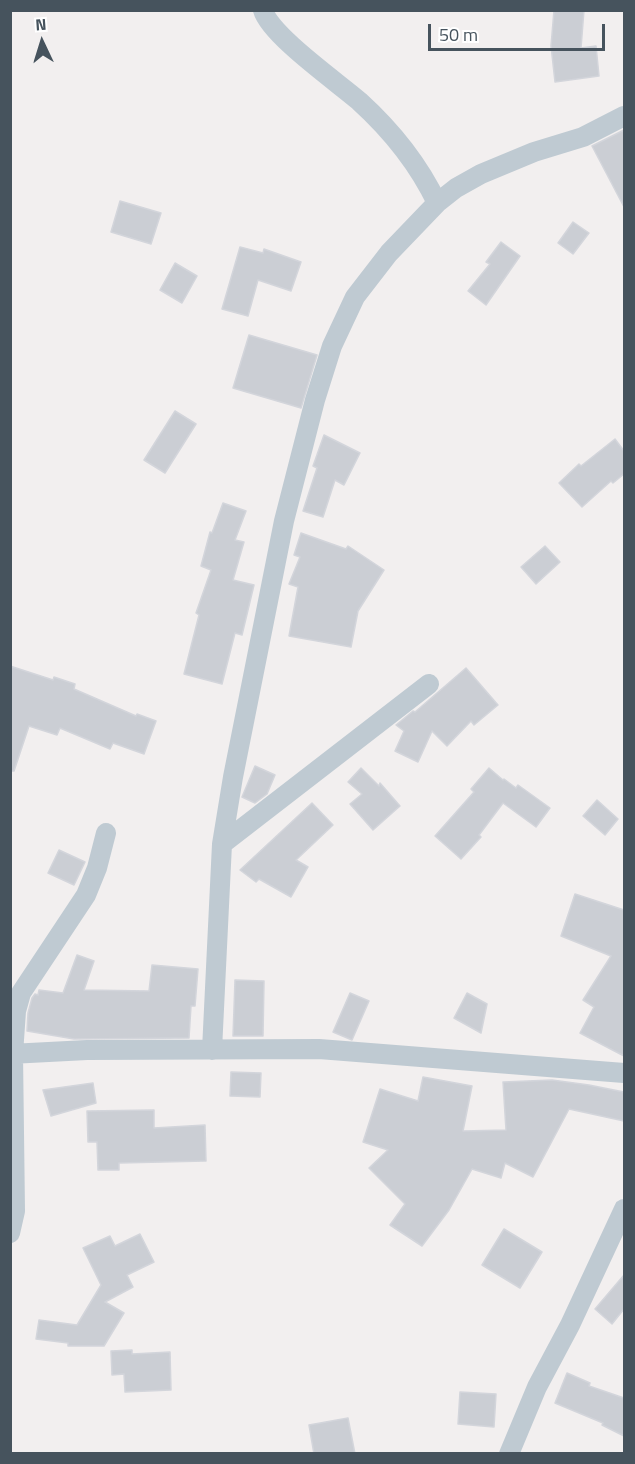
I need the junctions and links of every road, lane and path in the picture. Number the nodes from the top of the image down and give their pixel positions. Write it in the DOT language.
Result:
graph roads {
  1 [pos="263,10"];
  2 [pos="624,116"];
  3 [pos="437,203"];
  4 [pos="429,684"];
  5 [pos="106,833"];
  6 [pos="222,844"];
  7 [pos="212,1050"];
  8 [pos="12,1054"];
  9 [pos="624,1073"];
  10 [pos="624,1209"];
  11 [pos="10,1233"];
  12 [pos="509,1454"];
  1 -- 3 [label="street"];
  2 -- 3 [label="street"];
  3 -- 6 [label="street"];
  4 -- 6 [label="street"];
  5 -- 8 [label="street"];
  6 -- 7 [label="street"];
  7 -- 8 [label="street"];
  7 -- 9 [label="street"];
  8 -- 11 [label="street"];
  10 -- 12 [label="street"];
}
